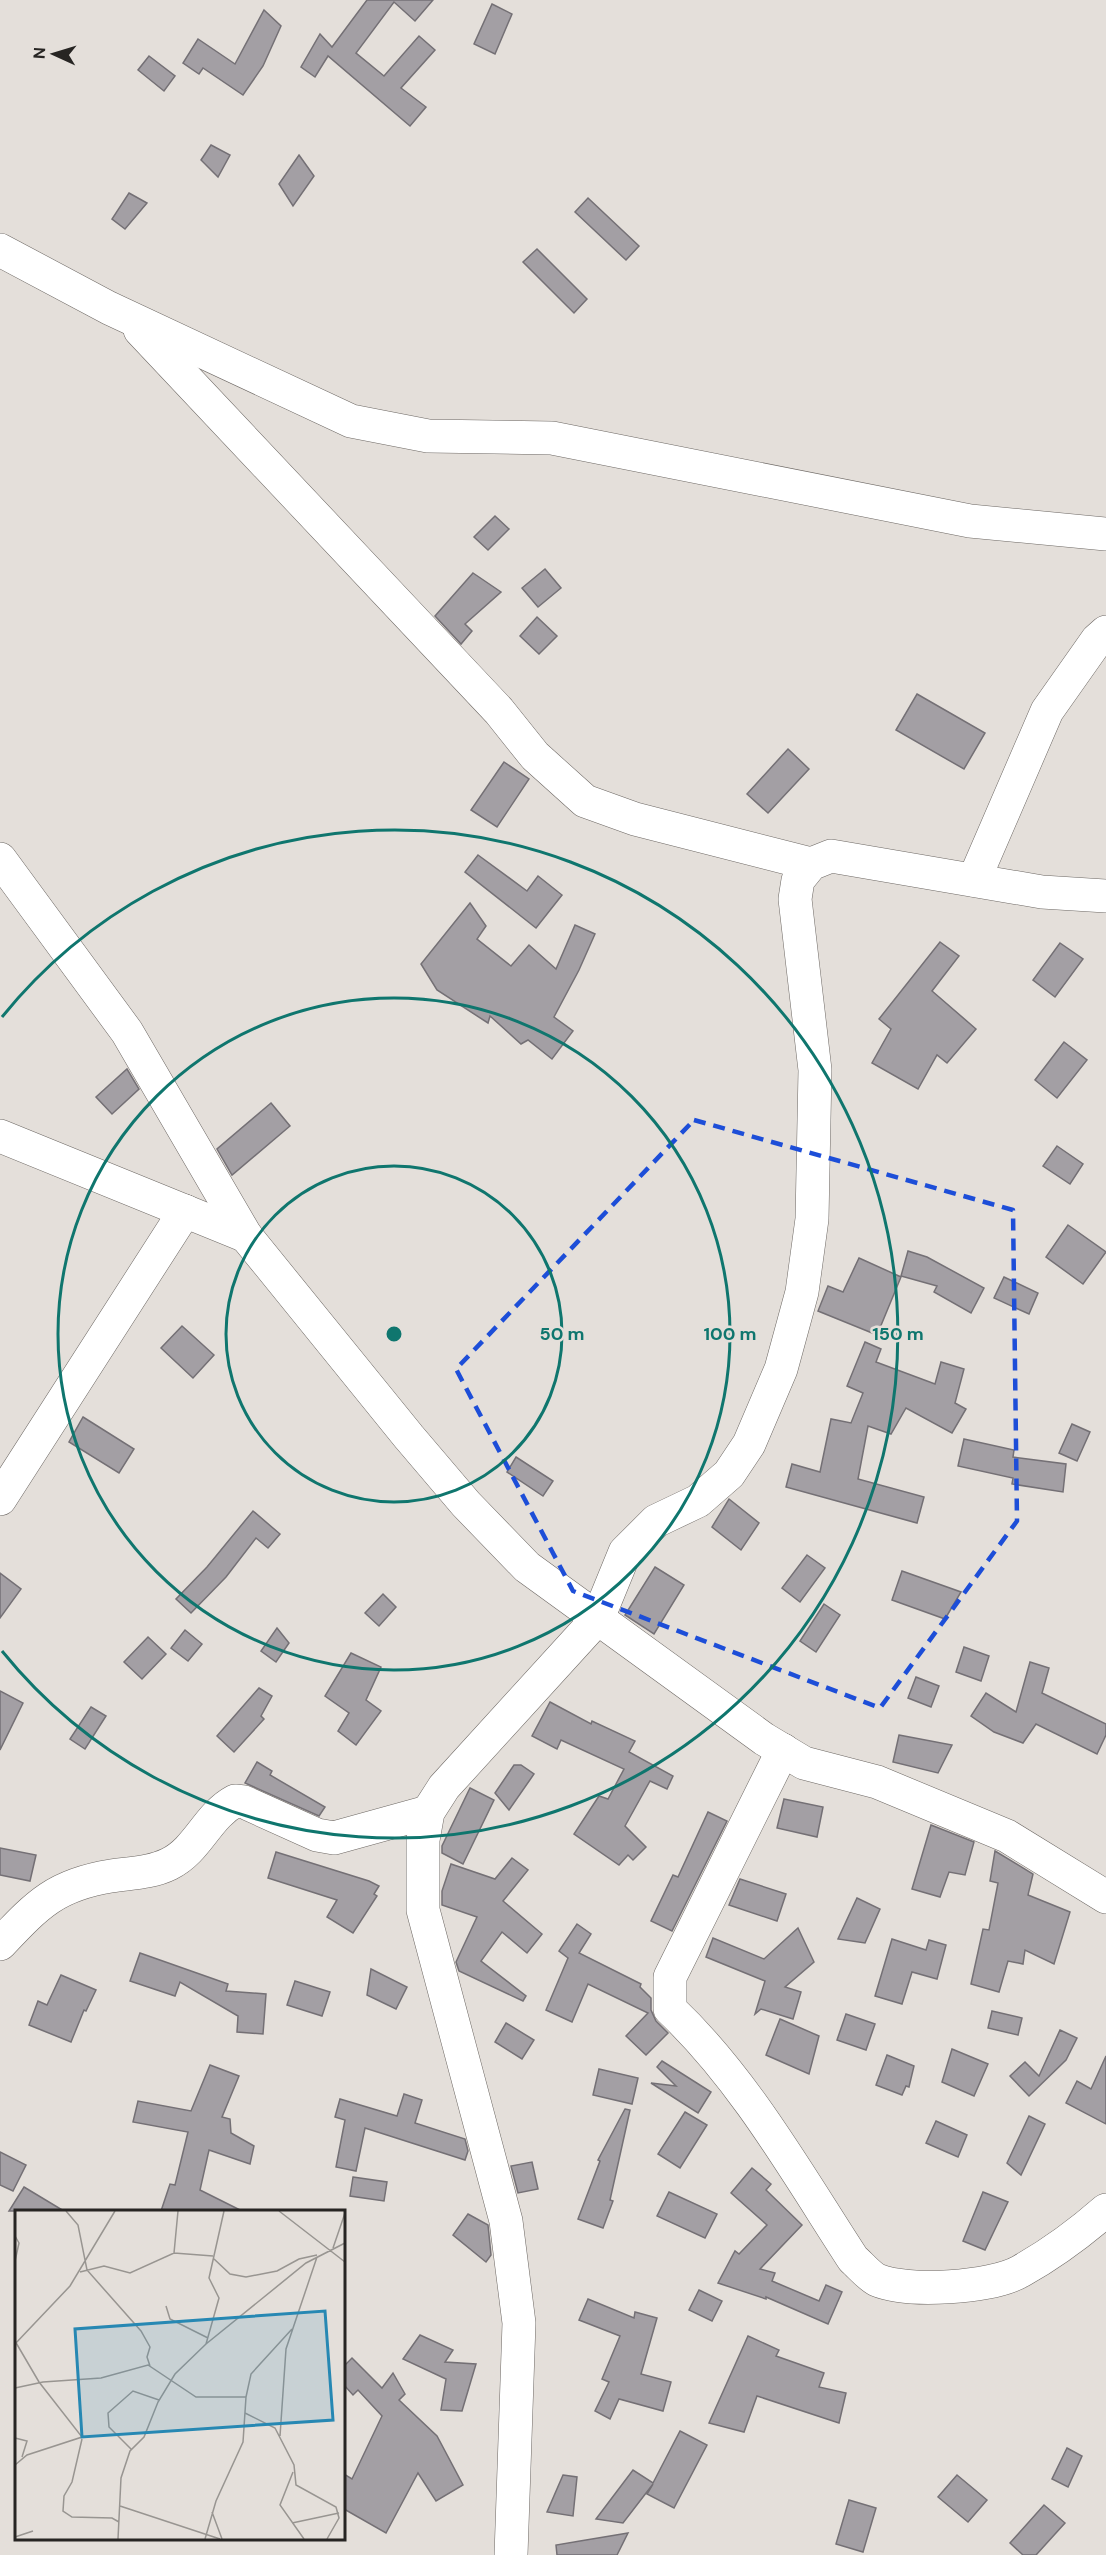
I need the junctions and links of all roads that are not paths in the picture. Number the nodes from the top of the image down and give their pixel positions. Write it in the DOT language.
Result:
graph roads {
  1 [pos="0,250"];
  2 [pos="125,315"];
  3 [pos="1106,534"];
  4 [pos="1106,632"];
  5 [pos="0,859"];
  6 [pos="811,864"];
  7 [pos="974,880"];
  8 [pos="1106,896"];
  9 [pos="0,1136"];
  10 [pos="184,1211"];
  11 [pos="246,1236"];
  12 [pos="0,1499"];
  13 [pos="598,1618"];
  14 [pos="783,1750"];
  15 [pos="428,1812"];
  16 [pos="1106,1897"];
  17 [pos="0,1944"];
  18 [pos="1106,2210"];
  19 [pos="511,2555"];
  1 -- 2 [label="street"];
  2 -- 3 [label="street"];
  2 -- 6 [label="street"];
  4 -- 7 [label="street"];
  5 -- 11 [label="street"];
  6 -- 7 [label="street"];
  6 -- 13 [label="street"];
  7 -- 8 [label="street"];
  9 -- 10 [label="street"];
  10 -- 11 [label="street"];
  10 -- 12 [label="street"];
  11 -- 13 [label="street"];
  13 -- 14 [label="street"];
  13 -- 15 [label="street"];
  14 -- 16 [label="street"];
  14 -- 18 [label="street"];
  15 -- 17 [label="street"];
  15 -- 19 [label="street"];
}
